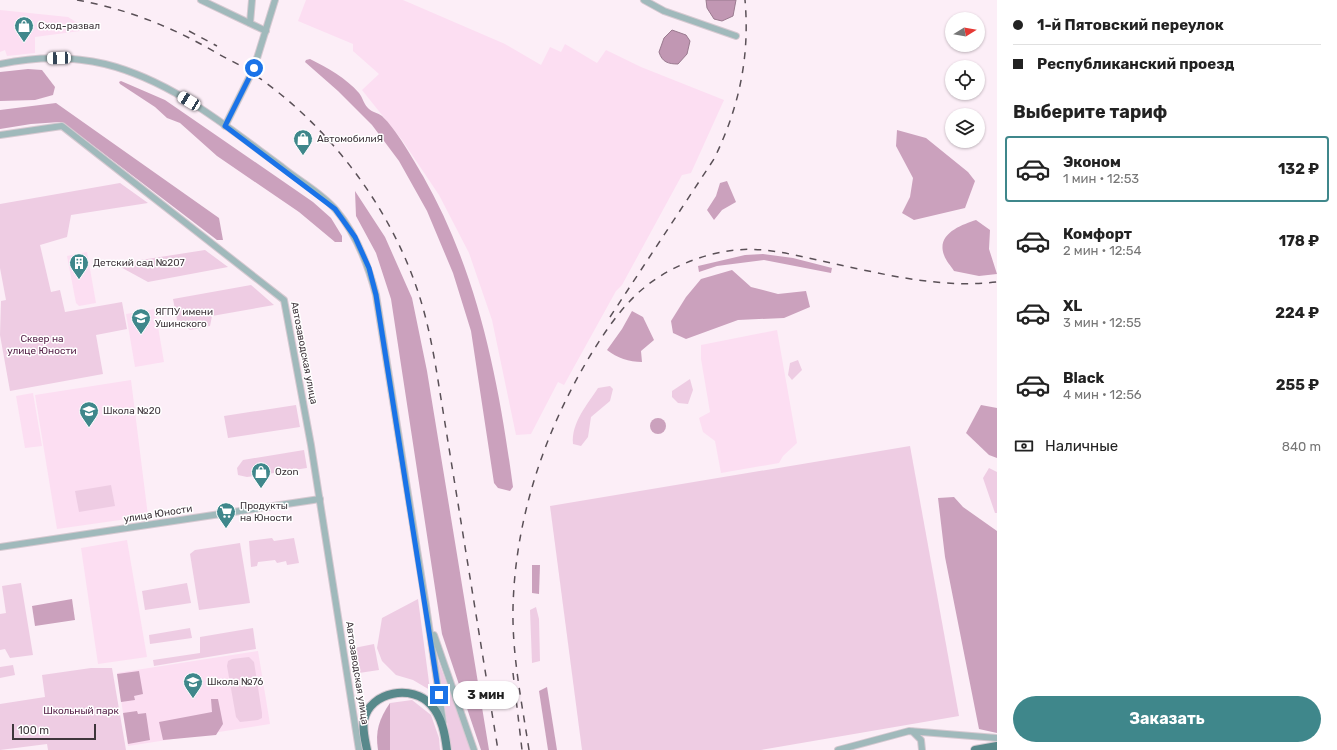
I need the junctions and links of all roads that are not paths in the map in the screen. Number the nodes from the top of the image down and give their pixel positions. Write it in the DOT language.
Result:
graph roads {
  1 [pos="201,0"];
  2 [pos="252,0"];
  3 [pos="275,0"];
  4 [pos="644,0"];
  5 [pos="250,23"];
  6 [pos="266,31"];
  7 [pos="736,36"];
  8 [pos="0,64"];
  9 [pos="225,126"];
  10 [pos="0,135"];
  11 [pos="320,499"];
  12 [pos="0,547"];
  13 [pos="426,606"];
  14 [pos="910,731"];
  15 [pos="997,738"];
  16 [pos="446,739"];
  17 [pos="997,746"];
  18 [pos="359,750"];
  19 [pos="367,750"];
  20 [pos="448,750"];
  21 [pos="474,750"];
  22 [pos="838,750"];
  23 [pos="922,750"];
  24 [pos="975,750"];
  1 -- 5 [label="street"];
  2 -- 5 [label="street"];
  3 -- 6 [label="street"];
  4 -- 7 [label="street"];
  5 -- 6 [label="street"];
  6 -- 9 [label="street"];
  8 -- 9 [label="street"];
  9 -- 13 [label="street"];
  10 -- 11 [label="street, Автозаводская улица"];
  11 -- 12 [label="street, улица Юности"];
  11 -- 18 [label="street, Автозаводская улица"];
  13 -- 16 [label="street"];
  13 -- 21 [label="street"];
  14 -- 15 [label="street"];
  14 -- 22 [label="street"];
  14 -- 23 [label="street"];
  16 -- 19 [label="main road"];
  16 -- 20 [label="main road"];
  17 -- 24 [label="main road"];
}
